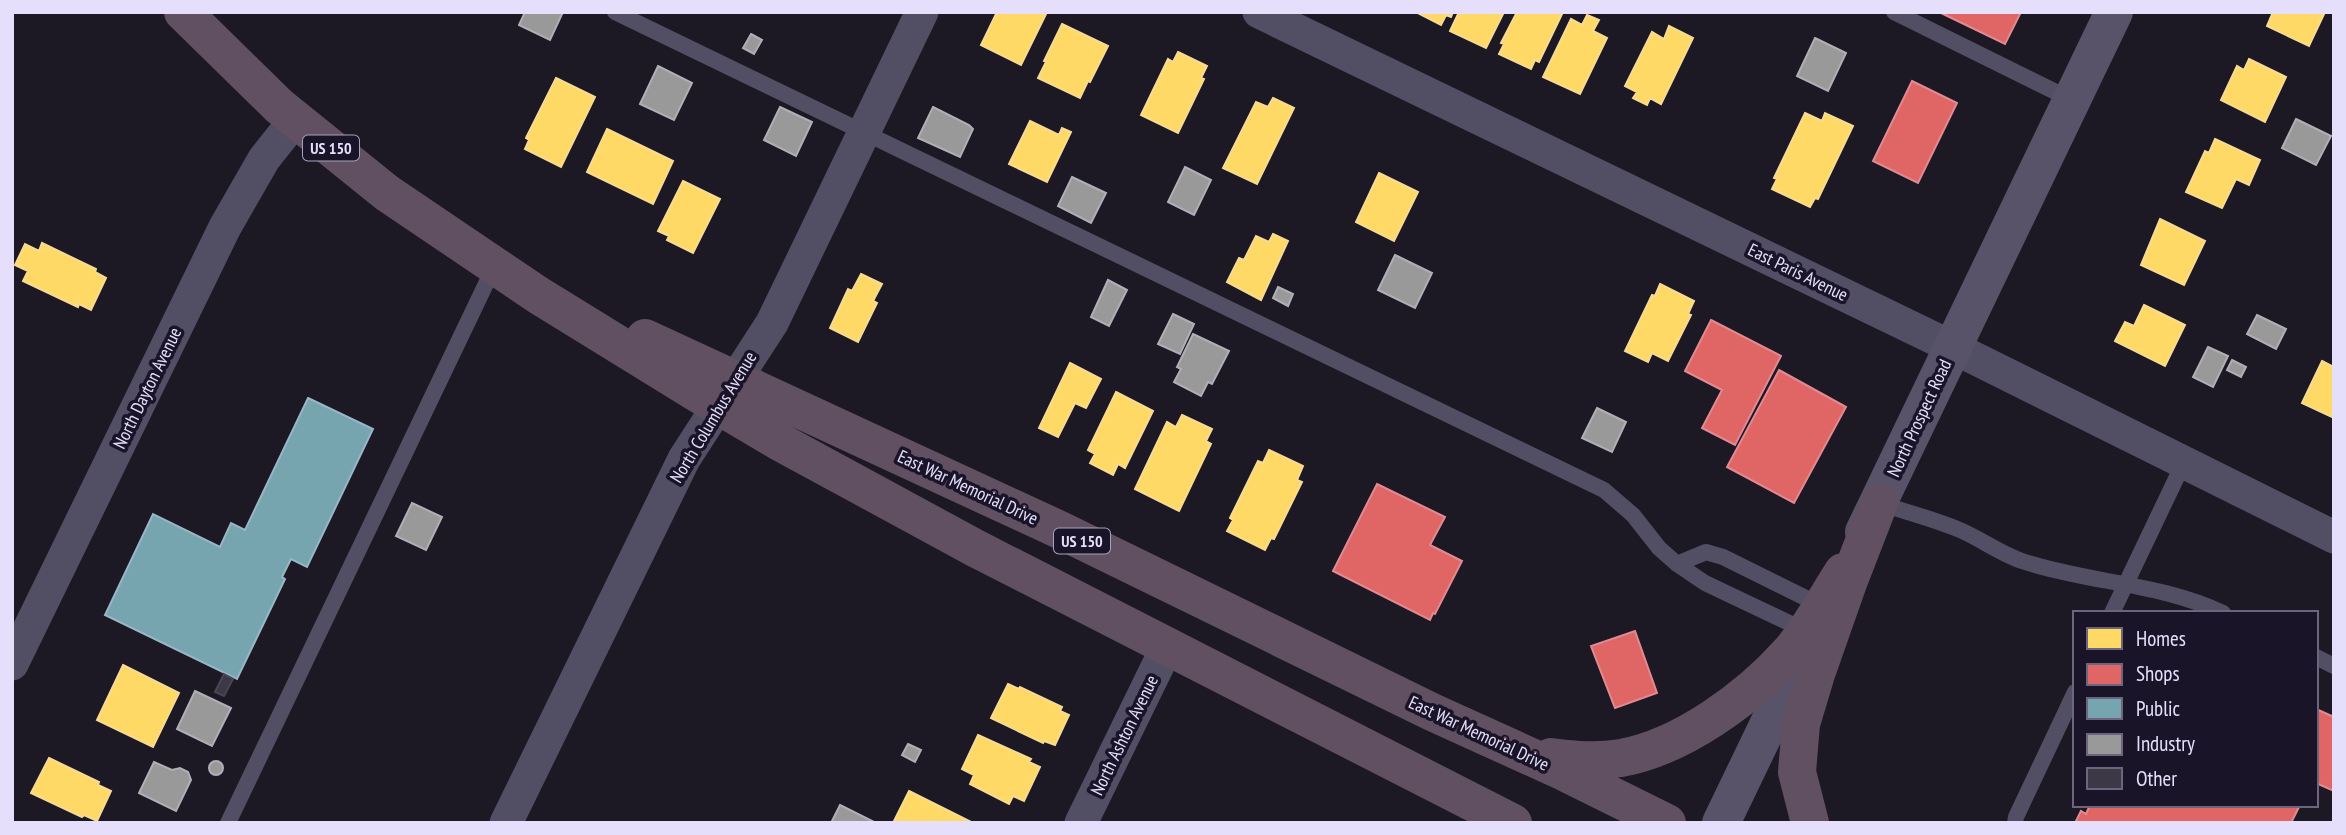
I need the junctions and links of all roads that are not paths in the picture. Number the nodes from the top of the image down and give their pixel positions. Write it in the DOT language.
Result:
graph roads {
  1 [pos="183,12"];
  2 [pos="615,12"];
  3 [pos="922,12"];
  4 [pos="1259,12"];
  5 [pos="1894,12"];
  6 [pos="2114,12"];
  7 [pos="2072,100"];
  8 [pos="295,120"];
  9 [pos="863,133"];
  10 [pos="495,264"];
  11 [pos="1952,347"];
  12 [pos="726,392"];
  13 [pos="2184,462"];
  14 [pos="1879,503"];
  15 [pos="2334,537"];
  16 [pos="1677,564"];
  17 [pos="1843,572"];
  18 [pos="2126,583"];
  19 [pos="2113,611"];
  20 [pos="2219,611"];
  21 [pos="1813,624"];
  22 [pos="1167,647"];
  23 [pos="2318,658"];
  24 [pos="12,664"];
  25 [pos="2334,666"];
  26 [pos="2073,696"];
  27 [pos="1467,728"];
  28 [pos="1511,822"];
  29 [pos="228,823"];
  30 [pos="506,823"];
  31 [pos="1081,823"];
  32 [pos="1667,823"];
  33 [pos="1721,823"];
  34 [pos="1810,823"];
  35 [pos="2015,823"];
  1 -- 8 [label="highway, East War Memorial Drive / US 150"];
  2 -- 9 [label="lane"];
  3 -- 9 [label="street, North Columbus Avenue"];
  4 -- 11 [label="street, East Paris Avenue"];
  5 -- 7 [label="lane"];
  6 -- 7 [label="main road, North Prospect Road"];
  7 -- 11 [label="main road, North Prospect Road"];
  8 -- 10 [label="highway, East War Memorial Drive / US 150"];
  8 -- 24 [label="street, North Dayton Avenue"];
  9 -- 12 [label="street, North Columbus Avenue"];
  9 -- 16 [label="lane"];
  10 -- 12 [label="highway, East War Memorial Drive / US 150"];
  10 -- 29 [label="lane"];
  11 -- 13 [label="street, East Paris Avenue"];
  11 -- 14 [label="main road, North Prospect Road"];
  12 -- 22 [label="highway, East War Memorial Drive / US 150"];
  12 -- 27 [label="highway, East War Memorial Drive / US 150"];
  12 -- 30 [label="street, North Columbus Avenue"];
  13 -- 15 [label="street, East Paris Avenue"];
  13 -- 18 [label="lane"];
  14 -- 17 [label="main road, North Prospect Road"];
  14 -- 18 [label="lane"];
  14 -- 34 [label="highway"];
  16 -- 21 [label="lane"];
  16 -- 21 [label="lane"];
  17 -- 21 [label="highway"];
  18 -- 19 [label="lane"];
  18 -- 20 [label="lane"];
  21 -- 27 [label="highway"];
  21 -- 33 [label="main road"];
  22 -- 28 [label="highway, East War Memorial Drive / US 150"];
  22 -- 31 [label="street, North Ashton Avenue"];
  23 -- 25 [label="lane"];
  26 -- 35 [label="lane"];
  27 -- 32 [label="highway, East War Memorial Drive / US 150"];
}
